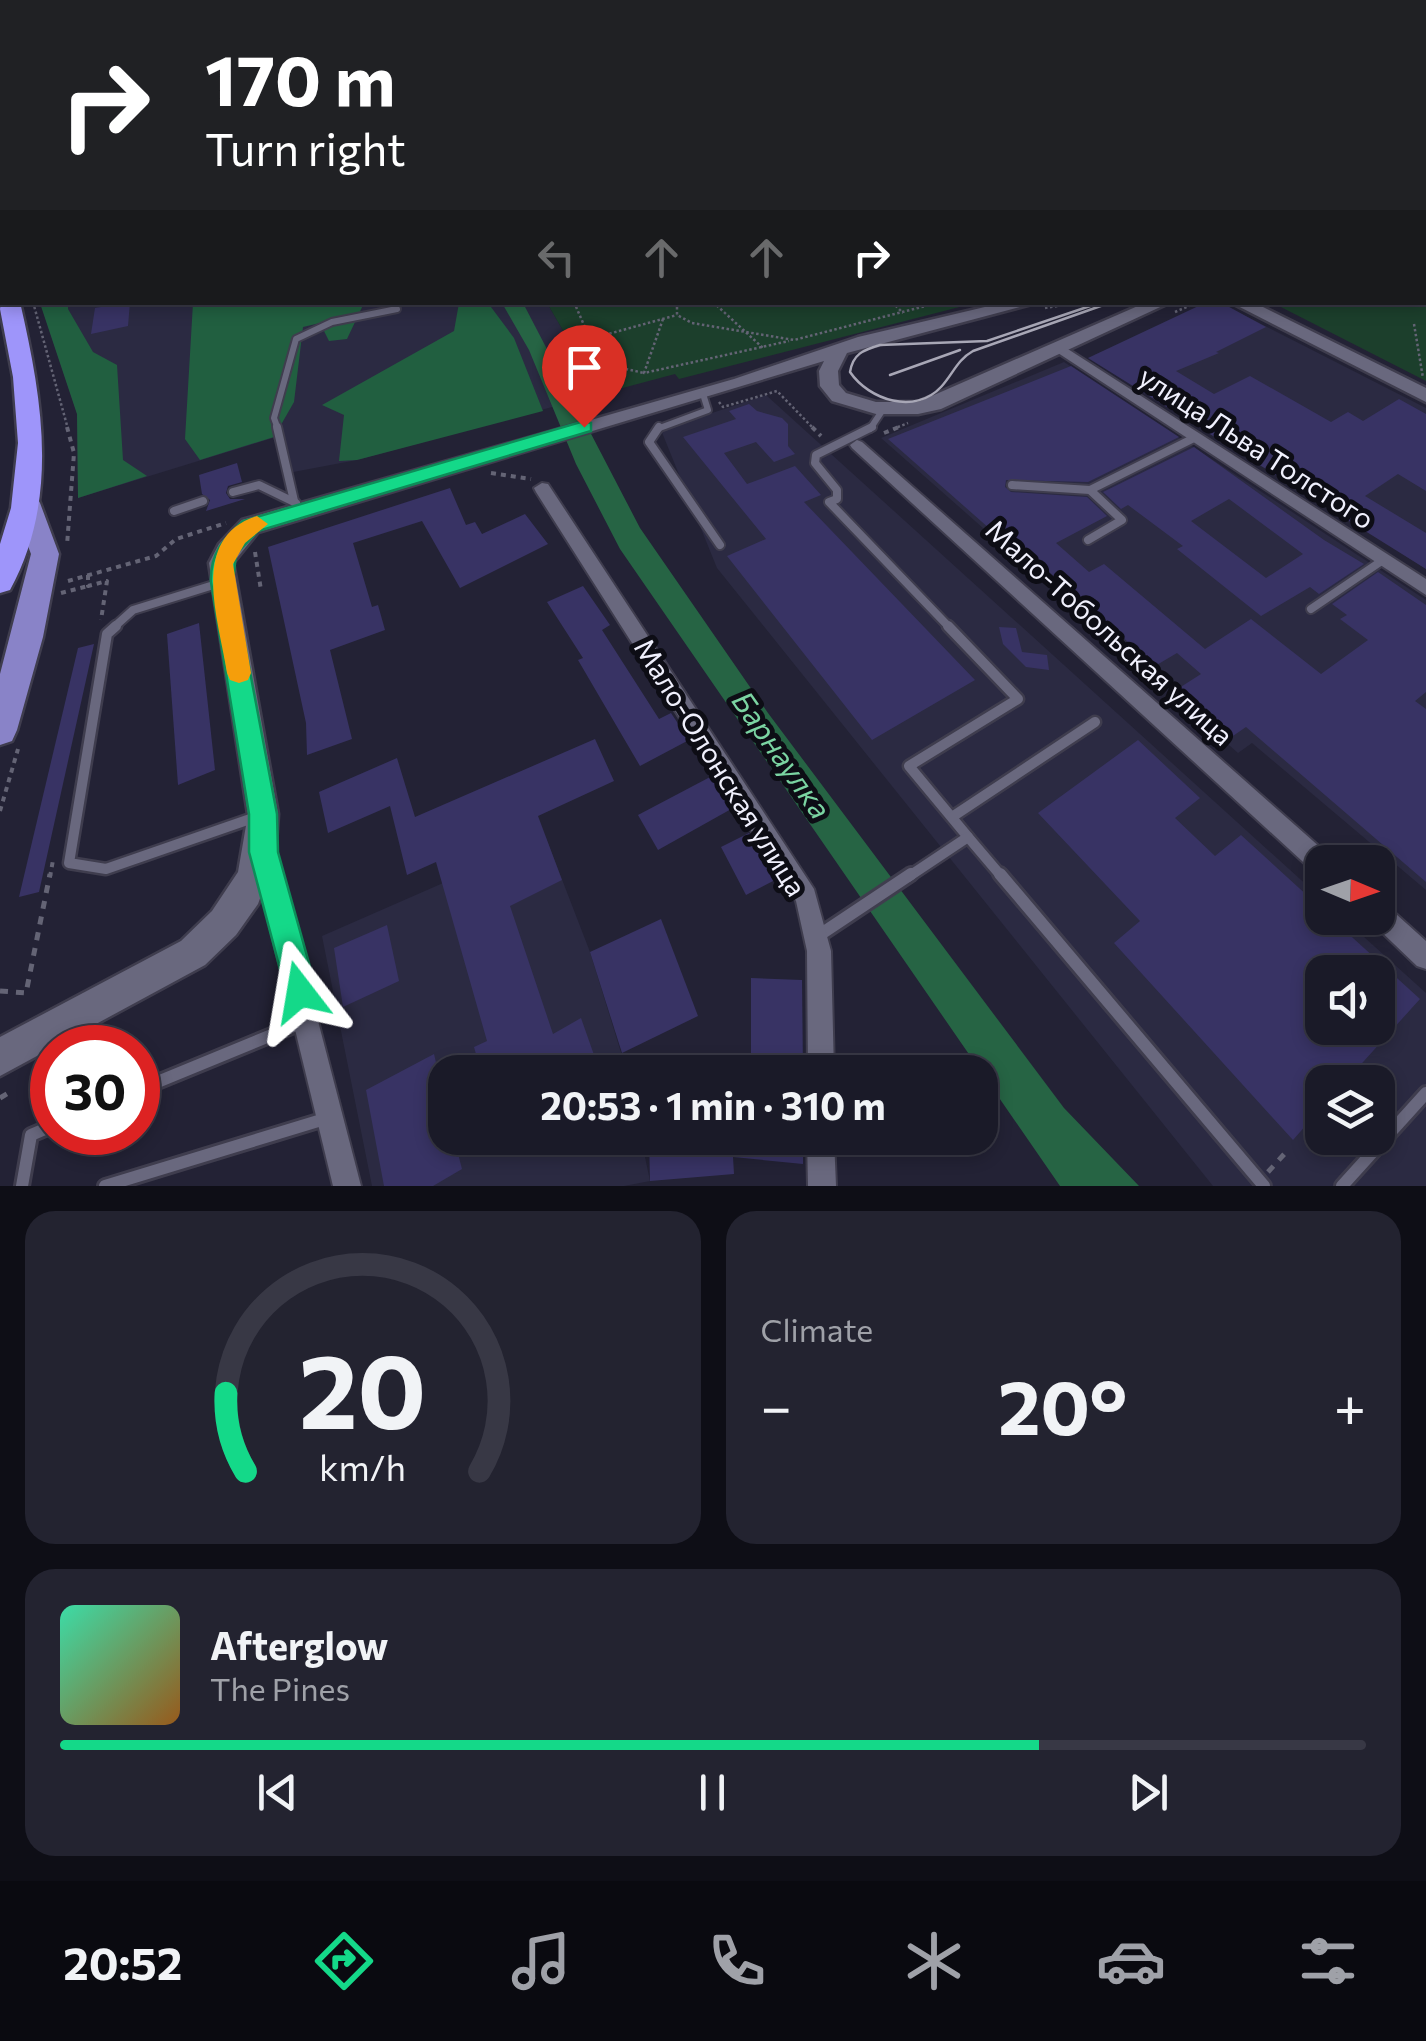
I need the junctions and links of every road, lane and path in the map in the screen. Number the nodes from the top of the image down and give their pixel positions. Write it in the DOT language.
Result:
graph roads {
  1 [pos="11,305"];
  2 [pos="35,305"];
  3 [pos="575,305"];
  4 [pos="678,305"];
  5 [pos="718,305"];
  6 [pos="724,305"];
  7 [pos="895,305"];
  8 [pos="929,305"];
  9 [pos="1019,305"];
  10 [pos="1156,305"];
  11 [pos="1245,305"];
  12 [pos="1359,305"];
  13 [pos="1379,306"];
  14 [pos="722,308"];
  15 [pos="398,309"];
  16 [pos="903,312"];
  17 [pos="677,315"];
  18 [pos="663,319"];
  19 [pos="910,320"];
  20 [pos="1414,324"];
  21 [pos="749,333"];
  22 [pos="590,339"];
  23 [pos="794,340"];
  24 [pos="763,348"];
  25 [pos="1060,348"];
  26 [pos="839,351"];
  27 [pos="644,373"];
  28 [pos="740,383"];
  29 [pos="1425,388"];
  30 [pos="832,389"];
  31 [pos="776,391"];
  32 [pos="60,394"];
  33 [pos="703,394"];
  34 [pos="882,412"];
  35 [pos="1196,437"];
  36 [pos="856,445"];
  37 [pos="833,449"];
  38 [pos="476,472"];
  39 [pos="1012,485"];
  40 [pos="542,488"];
  41 [pos="1090,490"];
  42 [pos="232,492"];
  43 [pos="203,501"];
  44 [pos="26,503"];
  45 [pos="298,505"];
  46 [pos="174,512"];
  47 [pos="1088,540"];
  48 [pos="720,545"];
  49 [pos="1383,560"];
  50 [pos="0,582"];
  51 [pos="222,582"];
  52 [pos="88,586"];
  53 [pos="1426,588"];
  54 [pos="56,594"];
  55 [pos="1312,609"];
  56 [pos="1095,722"];
  57 [pos="0,730"];
  58 [pos="263,814"];
  59 [pos="952,817"];
  60 [pos="968,837"];
  61 [pos="1305,849"];
  62 [pos="263,852"];
  63 [pos="1395,929"];
  64 [pos="817,936"];
  65 [pos="1426,957"];
  66 [pos="0,991"];
  67 [pos="26,993"];
  68 [pos="308,1020"];
  69 [pos="820,1055"];
  70 [pos="0,1057"];
  71 [pos="160,1081"];
  72 [pos="10,1092"];
  73 [pos="1426,1093"];
  74 [pos="0,1098"];
  75 [pos="331,1118"];
  76 [pos="30,1140"];
  77 [pos="819,1155"];
  78 [pos="816,1185"];
  79 [pos="22,1186"];
  80 [pos="105,1186"];
  81 [pos="348,1186"];
  82 [pos="1264,1186"];
  83 [pos="1342,1186"];
  1 -- 44 [label="highway"];
  2 -- 32 [label="path"];
  3 -- 22 [label="path"];
  4 -- 17 [label="path"];
  5 -- 14 [label="path"];
  6 -- 14 [label="path"];
  7 -- 16 [label="path"];
  8 -- 16 [label="path"];
  9 -- 26 [label="street"];
  10 -- 25 [label="street"];
  11 -- 29 [label="street"];
  12 -- 13 [label="path"];
  14 -- 21 [label="path"];
  15 -- 45 [label="lane"];
  16 -- 19 [label="path"];
  16 -- 23 [label="path"];
  17 -- 18 [label="path"];
  17 -- 21 [label="path"];
  18 -- 22 [label="path"];
  18 -- 27 [label="path"];
  20 -- 29 [label="path"];
  21 -- 23 [label="path"];
  21 -- 24 [label="path"];
  22 -- 27 [label="path"];
  23 -- 24 [label="path"];
  24 -- 27 [label="path"];
  25 -- 34 [label="street"];
  25 -- 35 [label="street, улица Льва Толстого"];
  26 -- 28 [label="street"];
  26 -- 30 [label="street"];
  28 -- 30 [label="street"];
  28 -- 33 [label="street"];
  30 -- 34 [label="street"];
  31 -- 37 [label="path"];
  33 -- 45 [label="street"];
  33 -- 48 [label="lane"];
  34 -- 37 [label="lane"];
  35 -- 41 [label="lane"];
  35 -- 49 [label="street, улица Льва Толстого"];
  36 -- 61 [label="street, Мало-Тобольская улица"];
  37 -- 59 [label="lane"];
  38 -- 40 [label="path"];
  39 -- 41 [label="lane"];
  40 -- 64 [label="street, Мало-Олонская улица"];
  41 -- 47 [label="lane"];
  42 -- 45 [label="lane"];
  43 -- 46 [label="lane"];
  44 -- 50 [label="highway"];
  44 -- 57 [label="main road"];
  45 -- 51 [label="street"];
  49 -- 53 [label="street, улица Льва Толстого"];
  49 -- 55 [label="lane"];
  51 -- 58 [label="street"];
  51 -- 58 [label="lane"];
  52 -- 54 [label="path"];
  56 -- 59 [label="lane"];
  58 -- 62 [label="street"];
  59 -- 60 [label="lane"];
  60 -- 64 [label="lane"];
  60 -- 82 [label="lane"];
  62 -- 68 [label="street"];
  62 -- 70 [label="street"];
  63 -- 65 [label="street"];
  64 -- 69 [label="street, Мало-Олонская улица"];
  66 -- 67 [label="path"];
  68 -- 71 [label="lane"];
  68 -- 75 [label="street"];
  72 -- 74 [label="path"];
  73 -- 83 [label="lane"];
  75 -- 80 [label="lane"];
  75 -- 81 [label="street"];
  76 -- 79 [label="lane"];
  77 -- 78 [label="street"];
}
